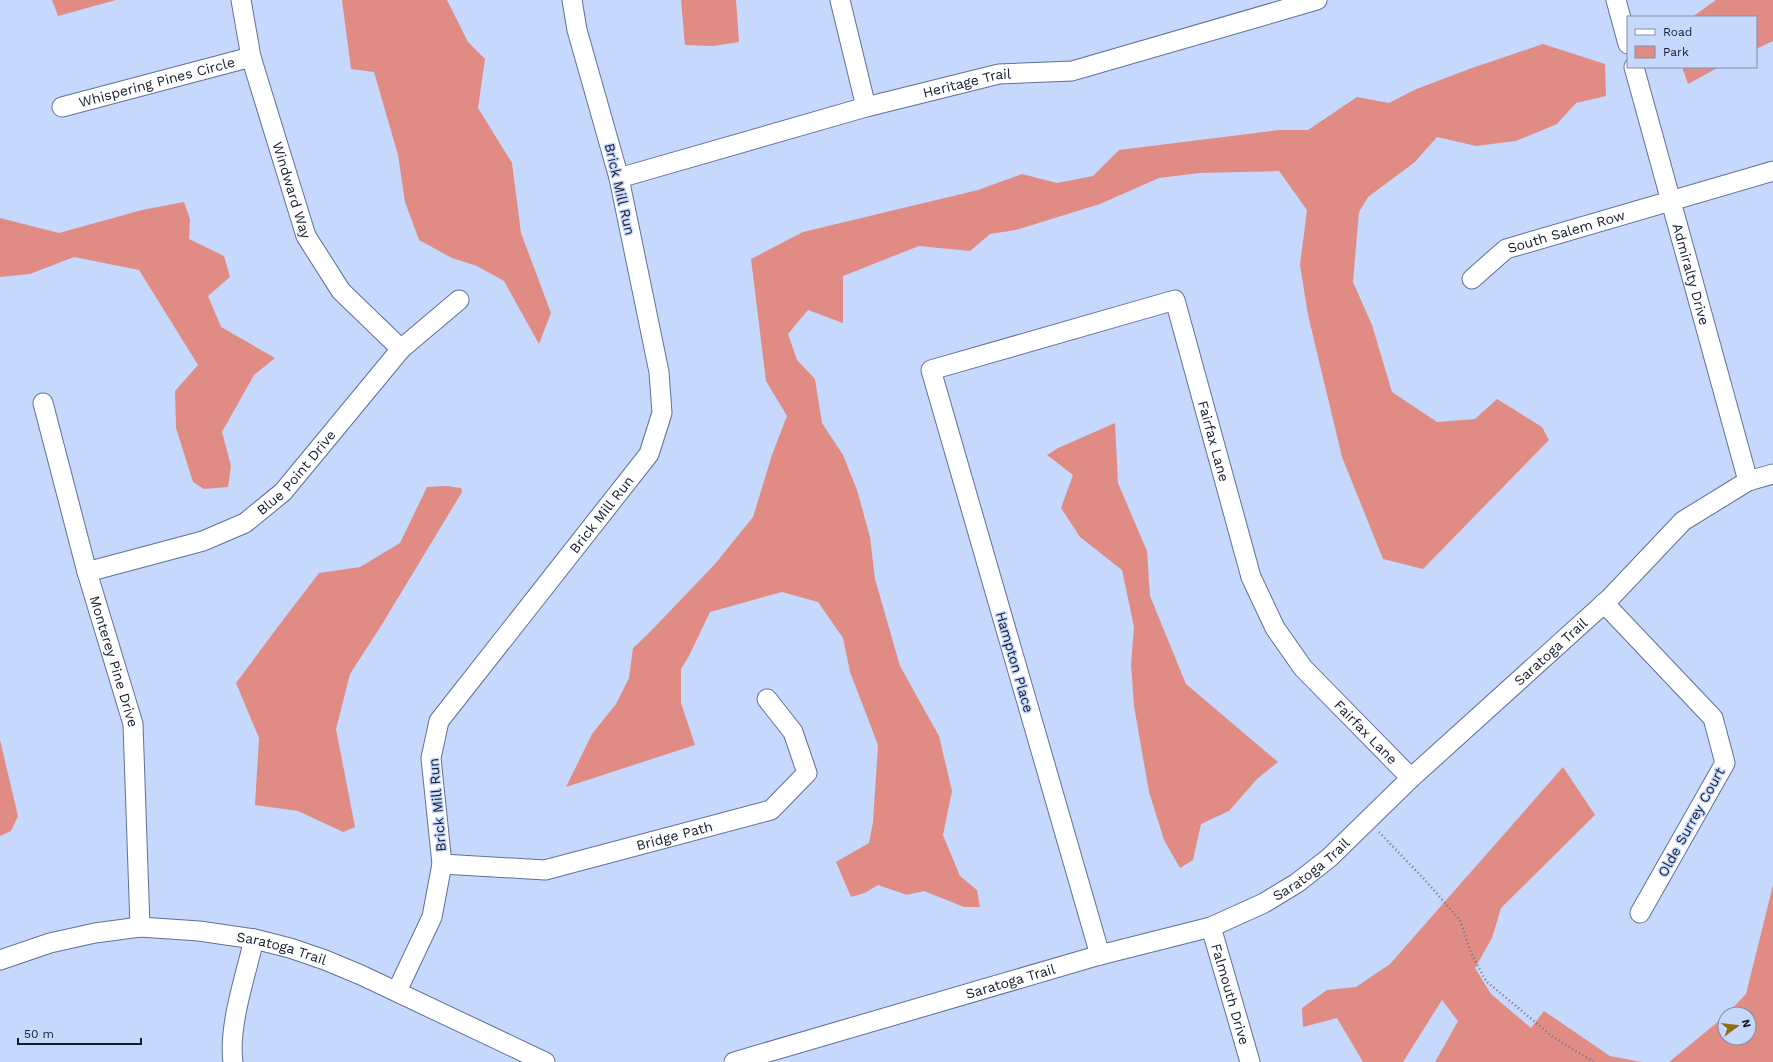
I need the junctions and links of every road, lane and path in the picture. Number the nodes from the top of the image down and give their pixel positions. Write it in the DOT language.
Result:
graph roads {
  1 [pos="241,0"];
  2 [pos="572,0"];
  3 [pos="840,0"];
  4 [pos="1317,0"];
  5 [pos="1616,0"];
  6 [pos="1627,40"];
  7 [pos="251,57"];
  8 [pos="1634,68"];
  9 [pos="62,107"];
  10 [pos="866,107"];
  11 [pos="1773,171"];
  12 [pos="619,178"];
  13 [pos="1670,202"];
  14 [pos="1472,279"];
  15 [pos="459,300"];
  16 [pos="401,349"];
  17 [pos="931,370"];
  18 [pos="43,403"];
  19 [pos="1773,474"];
  20 [pos="1748,481"];
  21 [pos="88,572"];
  22 [pos="1604,603"];
  23 [pos="767,699"];
  24 [pos="1411,778"];
  25 [pos="1368,820"];
  26 [pos="442,864"];
  27 [pos="1640,913"];
  28 [pos="140,927"];
  29 [pos="1211,927"];
  30 [pos="254,939"];
  31 [pos="1100,955"];
  32 [pos="0,960"];
  33 [pos="397,991"];
  34 [pos="233,1062"];
  35 [pos="546,1062"];
  36 [pos="734,1062"];
  37 [pos="1250,1062"];
  38 [pos="1594,1062"];
  1 -- 7 [label="street, Windward Way"];
  2 -- 12 [label="street, Brick Mill Run"];
  3 -- 10 [label="street"];
  4 -- 10 [label="street, Heritage Trail"];
  5 -- 6 [label="street"];
  7 -- 9 [label="street, Whispering Pines Circle"];
  7 -- 16 [label="street, Windward Way"];
  8 -- 13 [label="street, Admiralty Drive"];
  10 -- 12 [label="street, Heritage Trail"];
  11 -- 13 [label="street, South Salem Row"];
  12 -- 26 [label="street, Brick Mill Run"];
  13 -- 14 [label="street, South Salem Row"];
  13 -- 20 [label="street, Admiralty Drive"];
  15 -- 16 [label="street, Blue Point Drive"];
  16 -- 21 [label="street, Blue Point Drive"];
  17 -- 24 [label="street, Fairfax Lane"];
  17 -- 31 [label="street, Hampton Place"];
  18 -- 21 [label="street, Monterey Pine Drive"];
  19 -- 20 [label="street, Saratoga Trail"];
  20 -- 22 [label="street, Saratoga Trail"];
  21 -- 28 [label="street, Monterey Pine Drive"];
  22 -- 24 [label="street, Saratoga Trail"];
  22 -- 27 [label="street, Olde Surrey Court"];
  23 -- 26 [label="street, Bridge Path"];
  24 -- 25 [label="street, Saratoga Trail"];
  25 -- 29 [label="street, Saratoga Trail"];
  25 -- 38 [label="path"];
  26 -- 33 [label="street, Brick Mill Run"];
  28 -- 30 [label="street, Saratoga Trail"];
  28 -- 32 [label="street, Saratoga Trail"];
  29 -- 31 [label="street, Saratoga Trail"];
  29 -- 37 [label="street, Falmouth Drive"];
  30 -- 33 [label="street, Saratoga Trail"];
  30 -- 34 [label="street"];
  31 -- 36 [label="street, Saratoga Trail"];
  33 -- 35 [label="street, Saratoga Trail"];
}
